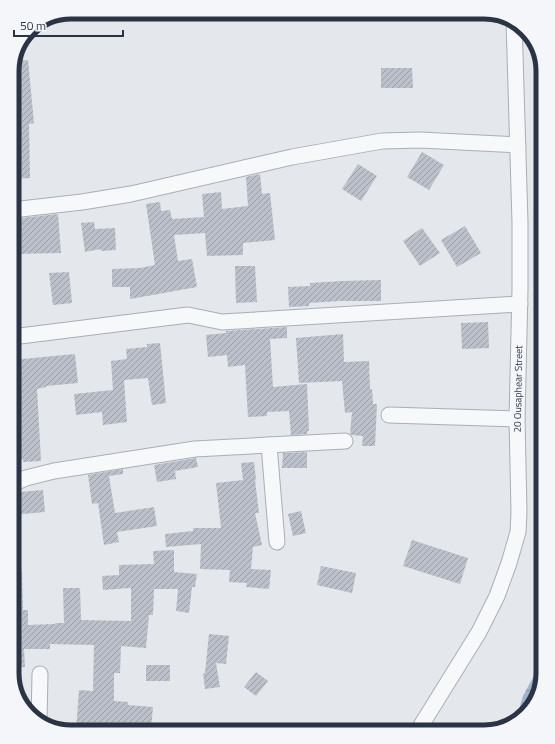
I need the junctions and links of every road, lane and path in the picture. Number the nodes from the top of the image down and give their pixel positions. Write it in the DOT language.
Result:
graph roads {
  1 [pos="514,29"];
  2 [pos="518,145"];
  3 [pos="19,209"];
  4 [pos="520,304"];
  5 [pos="19,336"];
  6 [pos="389,414"];
  7 [pos="517,419"];
  8 [pos="345,441"];
  9 [pos="269,445"];
  10 [pos="19,481"];
  11 [pos="277,542"];
  12 [pos="40,674"];
  13 [pos="39,714"];
  14 [pos="421,725"];
  1 -- 2 [label="street, 20 Ousaphear Street"];
  2 -- 3 [label="street"];
  2 -- 4 [label="street, 20 Ousaphear Street"];
  4 -- 5 [label="street"];
  4 -- 7 [label="street, 20 Ousaphear Street"];
  6 -- 7 [label="street"];
  7 -- 14 [label="street, 20 Ousaphear Street"];
  8 -- 9 [label="street"];
  9 -- 10 [label="street"];
  9 -- 11 [label="street"];
  12 -- 13 [label="street"];
}
